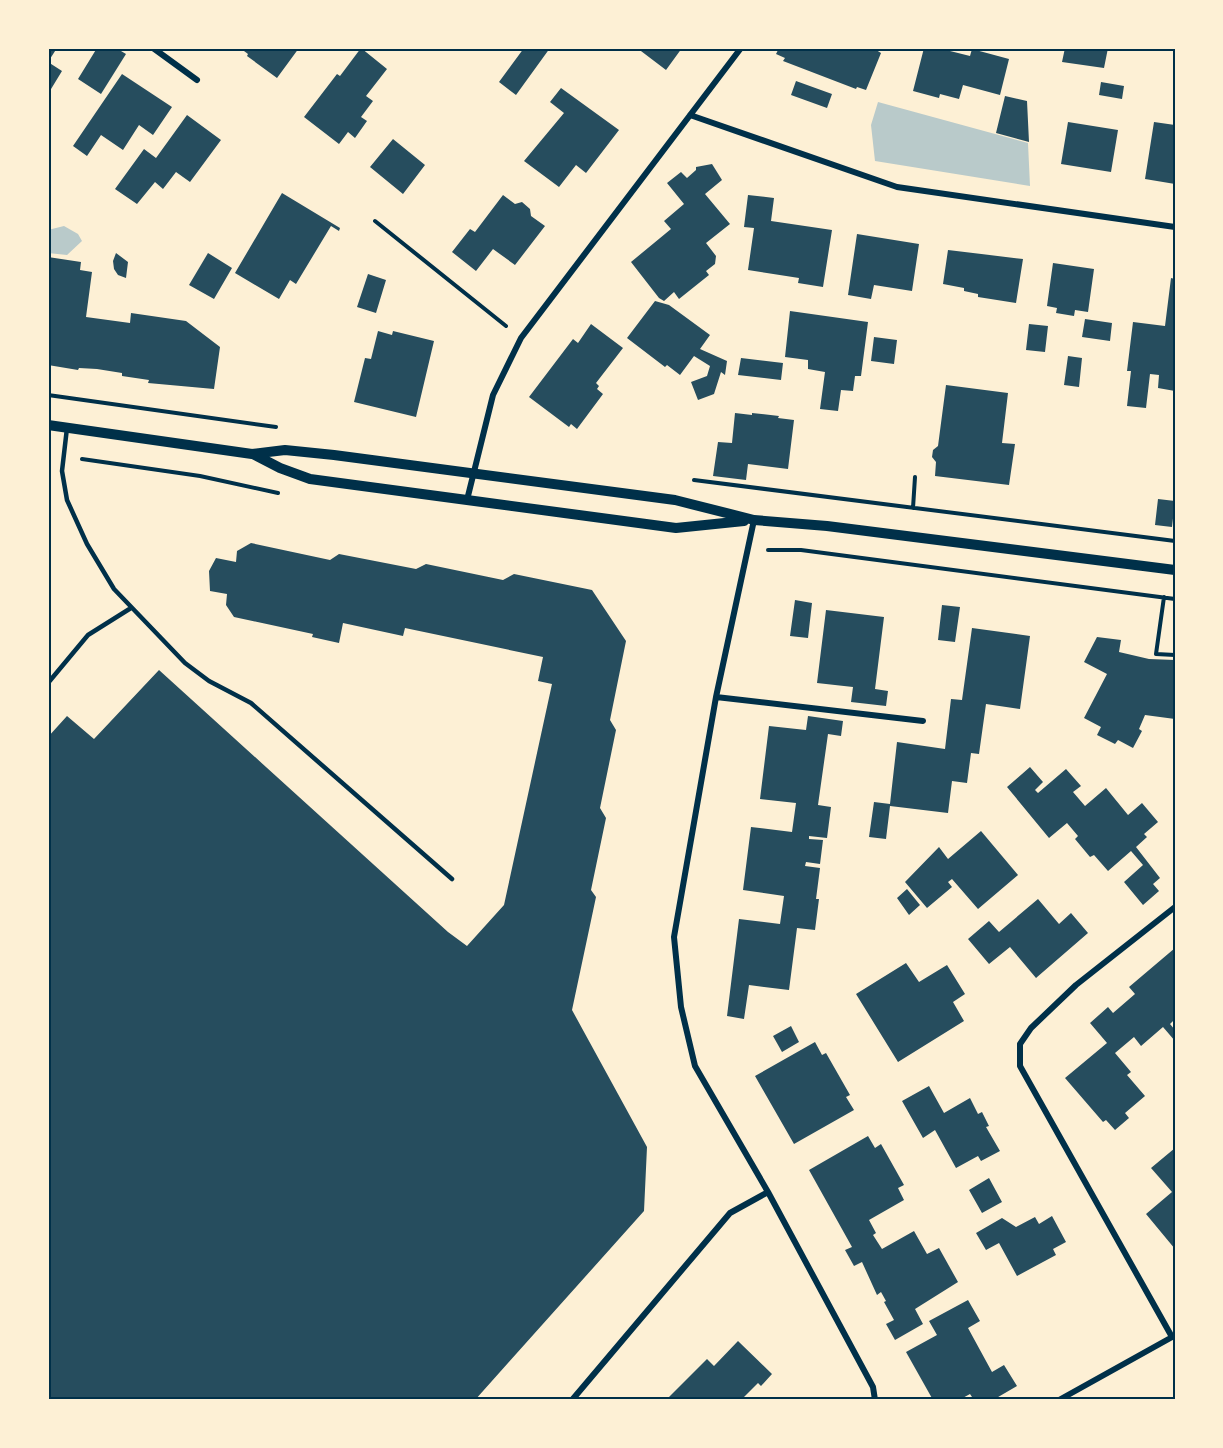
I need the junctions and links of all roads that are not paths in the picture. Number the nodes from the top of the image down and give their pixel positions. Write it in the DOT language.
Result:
graph roads {
  1 [pos="153,48"];
  2 [pos="741,48"];
  3 [pos="197,80"];
  4 [pos="690,115"];
  5 [pos="1175,227"];
  6 [pos="48,425"];
  7 [pos="67,427"];
  8 [pos="252,454"];
  9 [pos="473,474"];
  10 [pos="467,500"];
  11 [pos="754,520"];
  12 [pos="1175,570"];
  13 [pos="131,608"];
  14 [pos="48,683"];
  15 [pos="716,697"];
  16 [pos="924,721"];
  17 [pos="452,879"];
  18 [pos="1175,907"];
  19 [pos="768,1192"];
  20 [pos="1174,1336"];
  21 [pos="572,1400"];
  22 [pos="875,1400"];
  23 [pos="1059,1400"];
  1 -- 3 [label="street"];
  2 -- 4 [label="street"];
  4 -- 5 [label="street"];
  4 -- 9 [label="street"];
  6 -- 7 [label="street"];
  7 -- 8 [label="street"];
  7 -- 13 [label="lane"];
  8 -- 9 [label="street"];
  8 -- 10 [label="street"];
  9 -- 10 [label="street"];
  9 -- 11 [label="street"];
  10 -- 11 [label="street"];
  11 -- 12 [label="street"];
  11 -- 15 [label="street"];
  13 -- 14 [label="lane"];
  13 -- 17 [label="lane"];
  15 -- 16 [label="street"];
  15 -- 19 [label="street"];
  18 -- 20 [label="street"];
  19 -- 21 [label="street"];
  19 -- 22 [label="street"];
  20 -- 23 [label="street"];
}
